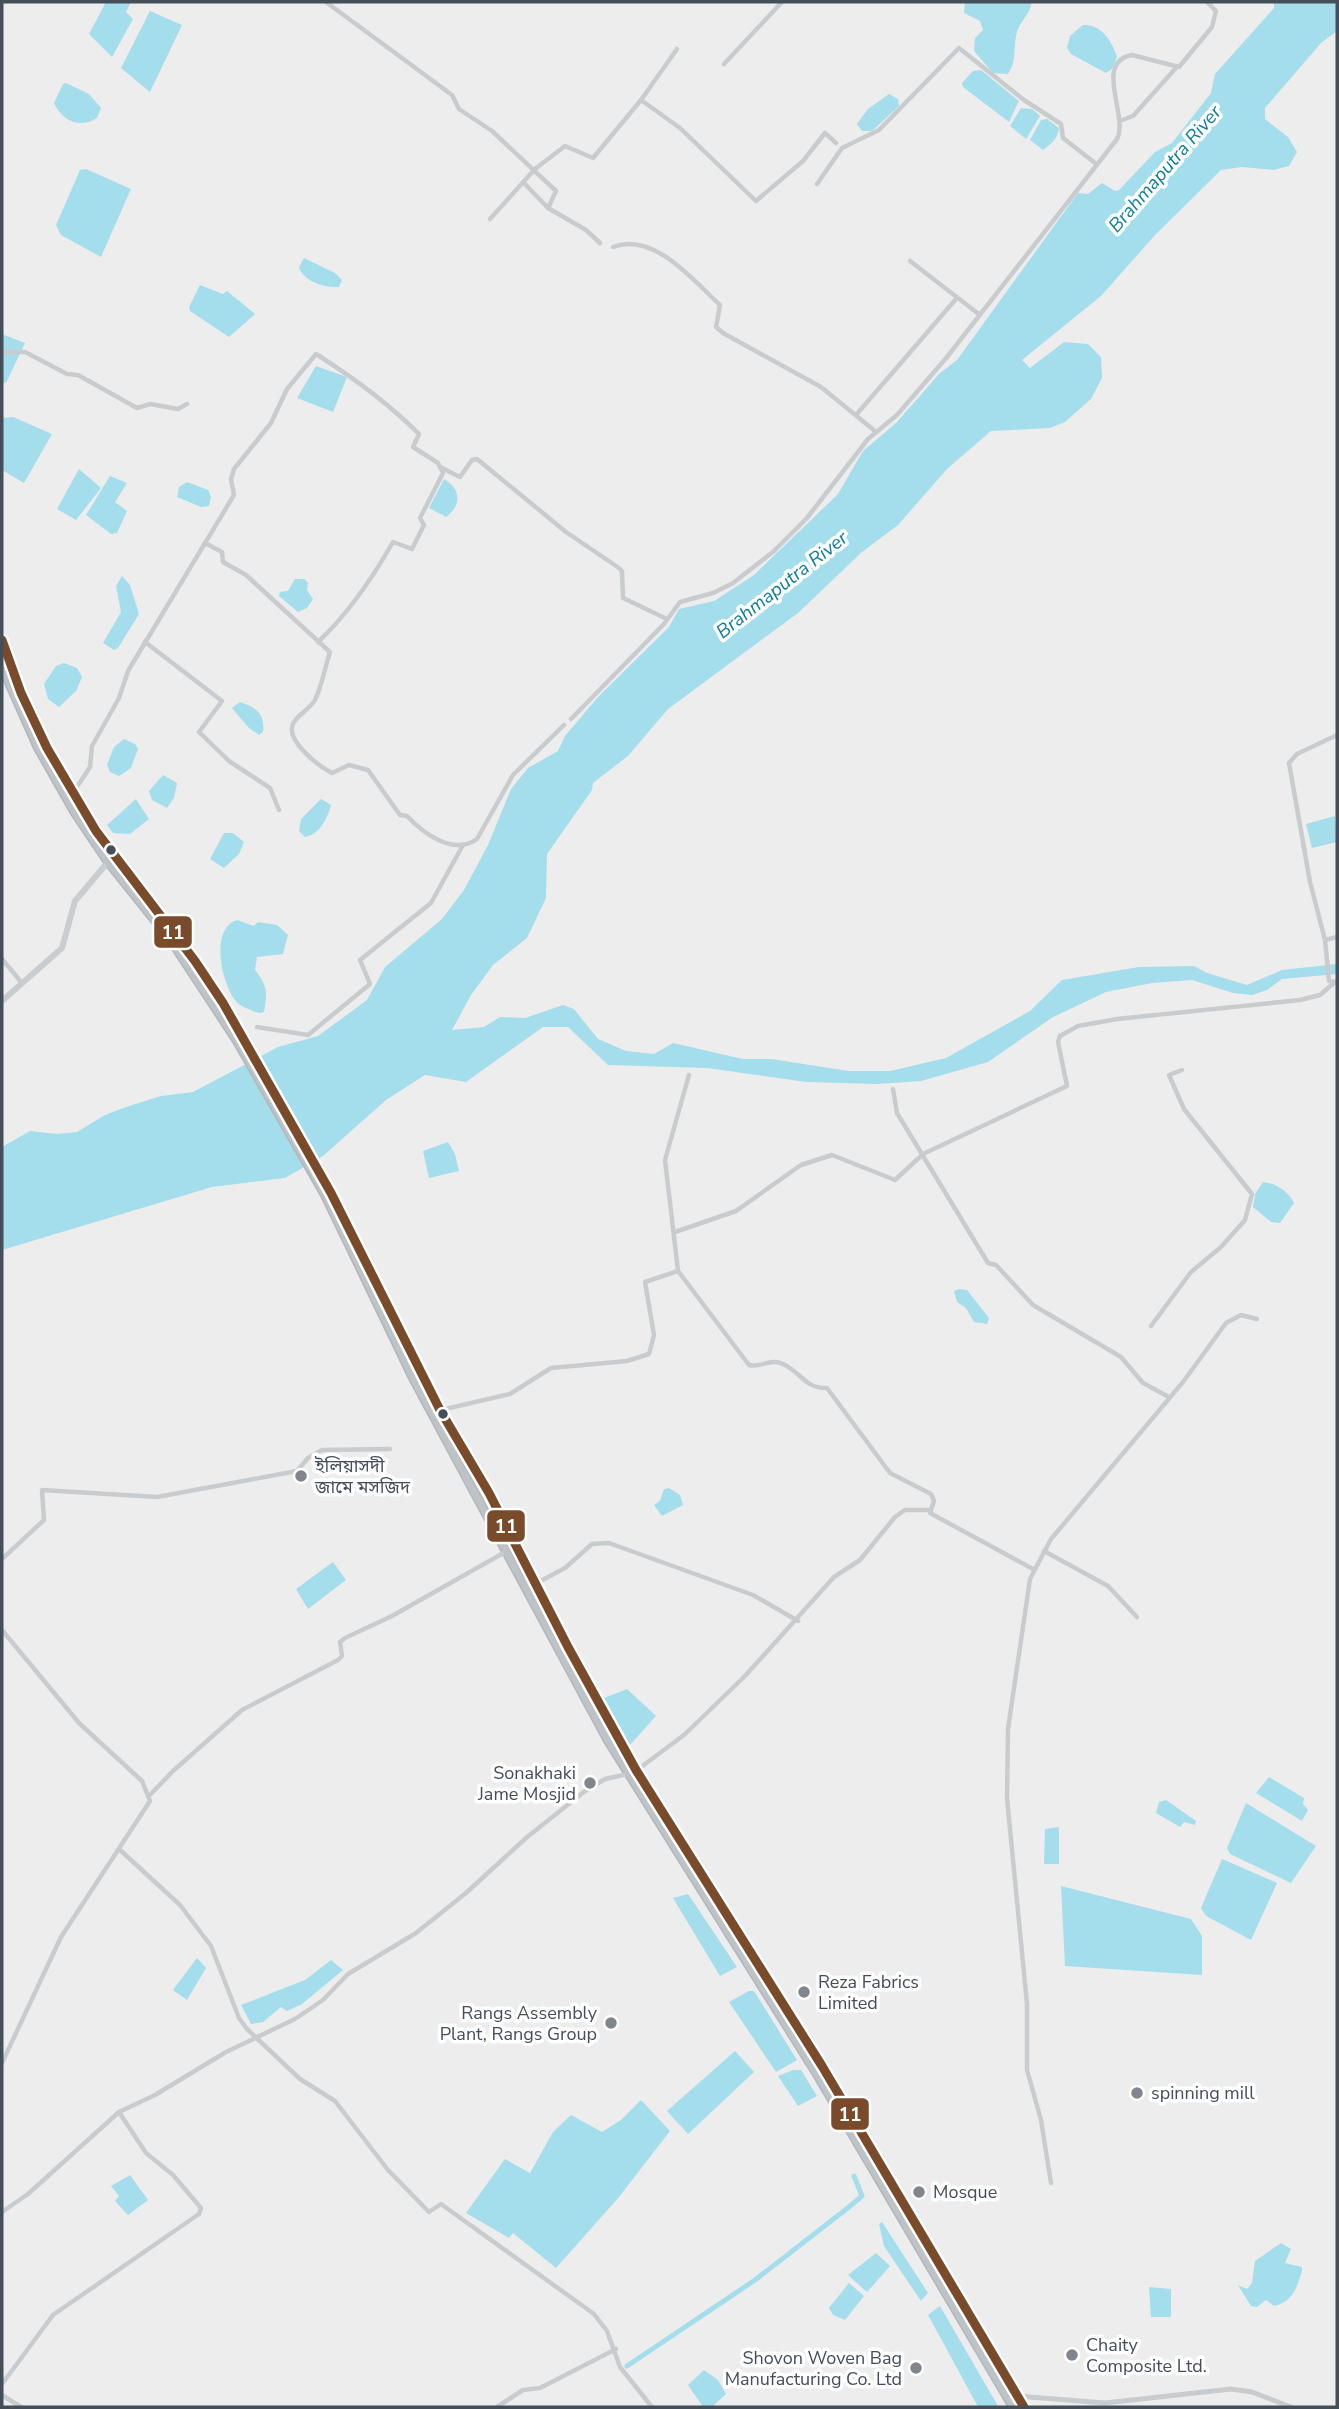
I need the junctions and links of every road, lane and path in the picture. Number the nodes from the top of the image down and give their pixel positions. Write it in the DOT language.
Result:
graph roads {
  1 [pos="326,2"];
  2 [pos="782,2"];
  3 [pos="1207,2"];
  4 [pos="677,49"];
  5 [pos="724,64"];
  6 [pos="1176,69"];
  7 [pos="641,100"];
  8 [pos="1121,120"];
  9 [pos="836,143"];
  10 [pos="1095,163"];
  11 [pos="535,169"];
  12 [pos="523,182"];
  13 [pos="817,184"];
  14 [pos="548,208"];
  15 [pos="490,219"];
  16 [pos="600,243"];
  17 [pos="613,247"];
  18 [pos="911,261"];
  19 [pos="957,299"];
  20 [pos="980,315"];
  21 [pos="2,352"];
  22 [pos="187,404"];
  23 [pos="856,415"];
  24 [pos="875,431"];
  25 [pos="441,468"];
  26 [pos="205,542"];
  27 [pos="667,619"];
  28 [pos="2,640"];
  29 [pos="145,642"];
  30 [pos="318,642"];
  31 [pos="2,667"];
  32 [pos="571,719"];
  33 [pos="564,725"];
  34 [pos="1337,735"];
  35 [pos="73,793"];
  36 [pos="279,810"];
  37 [pos="463,845"];
  38 [pos="108,862"];
  39 [pos="1337,937"];
  40 [pos="1325,940"];
  41 [pos="2,959"];
  42 [pos="1334,982"];
  43 [pos="23,984"];
  44 [pos="2,1001"];
  45 [pos="257,1027"];
  46 [pos="240,1039"];
  47 [pos="1182,1070"];
  48 [pos="689,1074"];
  49 [pos="893,1089"];
  50 [pos="923,1154"];
  51 [pos="328,1194"];
  52 [pos="675,1232"];
  53 [pos="678,1271"];
  54 [pos="1257,1319"];
  55 [pos="1151,1326"];
  56 [pos="1169,1397"];
  57 [pos="440,1410"];
  58 [pos="390,1449"];
  59 [pos="930,1510"];
  60 [pos="508,1550"];
  61 [pos="1044,1550"];
  62 [pos="2,1559"];
  63 [pos="1033,1569"];
  64 [pos="535,1584"];
  65 [pos="1137,1617"];
  66 [pos="798,1620"];
  67 [pos="2,1630"];
  68 [pos="633,1772"];
  69 [pos="149,1796"];
  70 [pos="119,1849"];
  71 [pos="256,2037"];
  72 [pos="2,2063"];
  73 [pos="119,2112"];
  74 [pos="1051,2183"];
  75 [pos="2,2212"];
  76 [pos="616,2349"];
  77 [pos="2,2384"];
  78 [pos="2,2395"];
  79 [pos="1017,2396"];
  80 [pos="21,2407"];
  81 [pos="497,2407"];
  82 [pos="652,2407"];
  83 [pos="1013,2407"];
  84 [pos="1024,2407"];
  85 [pos="1290,2407"];
  1 -- 11 [label="street"];
  2 -- 5 [label="street"];
  3 -- 6 [label="street"];
  4 -- 7 [label="street"];
  6 -- 8 [label="street"];
  6 -- 8 [label="street"];
  7 -- 9 [label="street"];
  7 -- 11 [label="street"];
  8 -- 10 [label="street"];
  10 -- 13 [label="street"];
  10 -- 20 [label="street"];
  11 -- 12 [label="street"];
  11 -- 14 [label="street"];
  12 -- 14 [label="street"];
  12 -- 15 [label="street"];
  14 -- 16 [label="street"];
  17 -- 23 [label="street"];
  18 -- 19 [label="street"];
  19 -- 20 [label="street"];
  19 -- 23 [label="street"];
  20 -- 24 [label="street"];
  21 -- 22 [label="street"];
  23 -- 24 [label="street"];
  24 -- 27 [label="street"];
  25 -- 26 [label="street"];
  25 -- 27 [label="street"];
  25 -- 30 [label="street"];
  26 -- 29 [label="street"];
  26 -- 30 [label="street"];
  27 -- 32 [label="street"];
  28 -- 35 [label="highway"];
  29 -- 35 [label="street"];
  29 -- 36 [label="street"];
  30 -- 37 [label="street"];
  31 -- 38 [label="highway"];
  33 -- 37 [label="street"];
  34 -- 40 [label="street"];
  35 -- 46 [label="highway"];
  37 -- 45 [label="street"];
  38 -- 43 [label="main road"];
  38 -- 46 [label="highway"];
  39 -- 40 [label="street"];
  40 -- 42 [label="street"];
  41 -- 43 [label="street"];
  42 -- 50 [label="street"];
  43 -- 44 [label="main road"];
  46 -- 51 [label="highway"];
  47 -- 55 [label="street"];
  48 -- 52 [label="street"];
  49 -- 50 [label="street"];
  50 -- 52 [label="street"];
  50 -- 56 [label="street"];
  51 -- 57 [label="highway"];
  51 -- 60 [label="highway"];
  52 -- 53 [label="street"];
  53 -- 57 [label="street"];
  53 -- 59 [label="street"];
  54 -- 56 [label="street"];
  56 -- 61 [label="street"];
  57 -- 64 [label="highway"];
  58 -- 62 [label="street"];
  59 -- 63 [label="street"];
  59 -- 66 [label="street"];
  60 -- 68 [label="highway"];
  60 -- 69 [label="street"];
  61 -- 63 [label="street"];
  61 -- 65 [label="street"];
  63 -- 74 [label="street"];
  64 -- 66 [label="street"];
  64 -- 68 [label="highway"];
  66 -- 68 [label="street"];
  67 -- 69 [label="street"];
  68 -- 71 [label="street"];
  68 -- 79 [label="highway"];
  68 -- 83 [label="highway"];
  69 -- 70 [label="street"];
  70 -- 71 [label="street"];
  70 -- 72 [label="street"];
  71 -- 73 [label="street"];
  71 -- 76 [label="street"];
  73 -- 75 [label="street"];
  73 -- 77 [label="street"];
  76 -- 81 [label="street"];
  76 -- 82 [label="street"];
  78 -- 80 [label="street"];
  79 -- 84 [label="highway"];
  79 -- 85 [label="street"];
}
